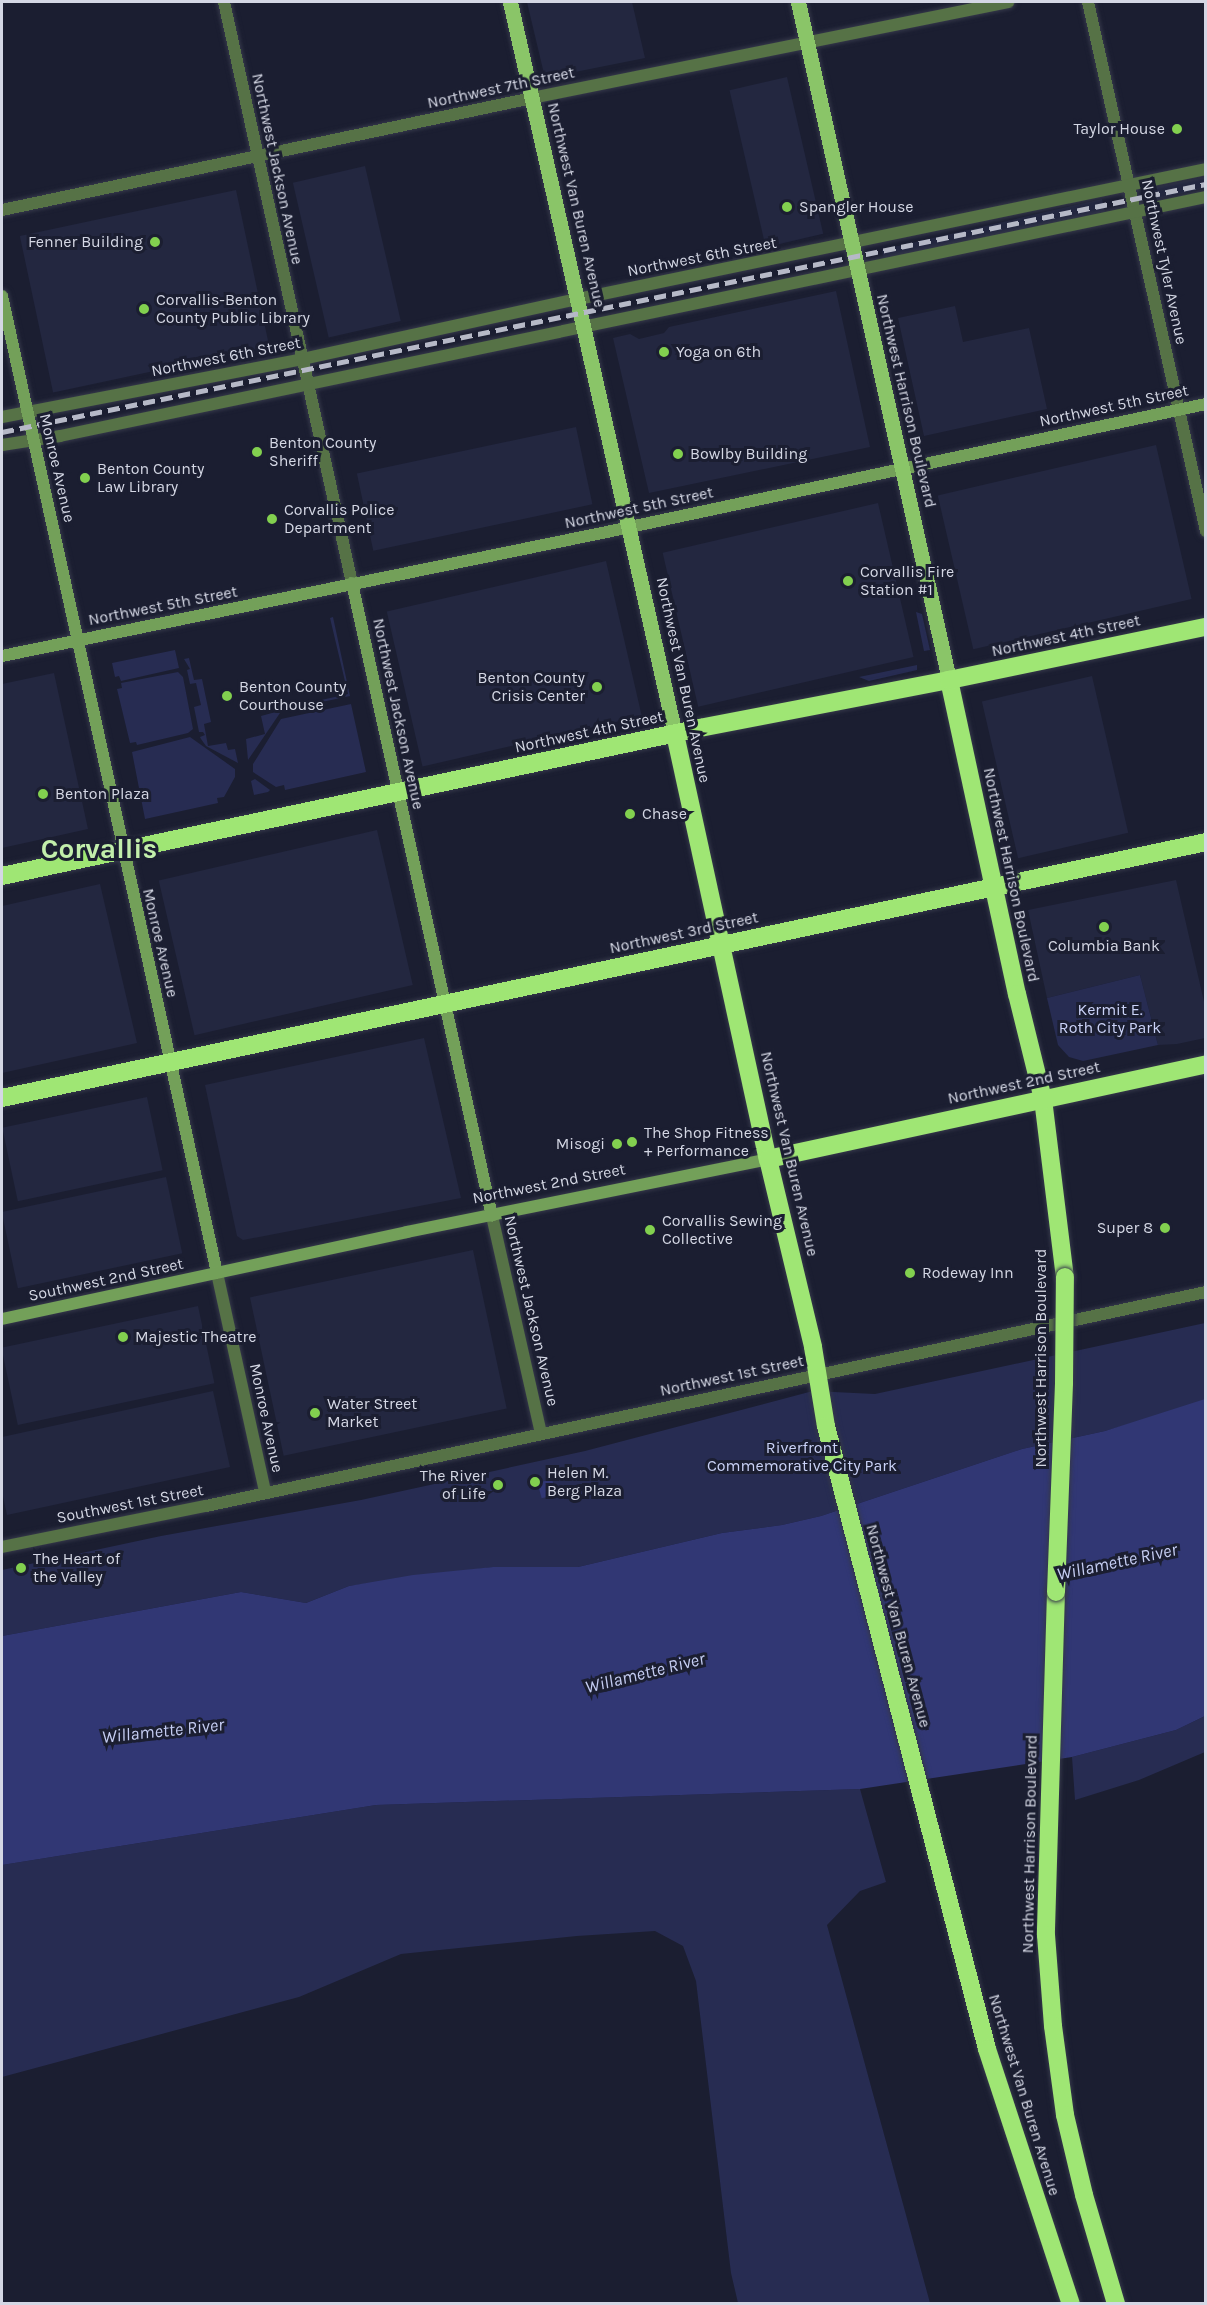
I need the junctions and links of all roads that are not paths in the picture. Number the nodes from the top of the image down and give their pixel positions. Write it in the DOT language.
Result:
graph roads {
  1 [pos="224,2"];
  2 [pos="510,2"];
  3 [pos="798,2"];
  4 [pos="1008,2"];
  5 [pos="1088,2"];
  6 [pos="807,42"];
  7 [pos="532,98"];
  8 [pos="258,155"];
  9 [pos="1206,169"];
  10 [pos="1130,186"];
  11 [pos="1206,197"];
  12 [pos="2,210"];
  13 [pos="1136,211"];
  14 [pos="851,244"];
  15 [pos="857,270"];
  16 [pos="2,296"];
  17 [pos="578,298"];
  18 [pos="584,327"];
  19 [pos="302,359"];
  20 [pos="306,384"];
  21 [pos="1206,404"];
  22 [pos="1179,409"];
  23 [pos="27,412"];
  24 [pos="2,417"];
  25 [pos="35,441"];
  26 [pos="2,444"];
  27 [pos="902,468"];
  28 [pos="629,527"];
  29 [pos="1206,531"];
  30 [pos="352,583"];
  31 [pos="1206,627"];
  32 [pos="78,640"];
  33 [pos="2,656"];
  34 [pos="949,680"];
  35 [pos="675,734"];
  36 [pos="399,793"];
  37 [pos="1206,842"];
  38 [pos="123,850"];
  39 [pos="2,876"];
  40 [pos="994,888"];
  41 [pos="721,945"];
  42 [pos="445,1004"];
  43 [pos="170,1062"];
  44 [pos="1206,1064"];
  45 [pos="2,1098"];
  46 [pos="1043,1100"];
  47 [pos="768,1160"];
  48 [pos="492,1216"];
  49 [pos="217,1272"];
  50 [pos="1206,1292"];
  51 [pos="2,1319"];
  52 [pos="818,1375"];
  53 [pos="541,1434"];
  54 [pos="265,1492"];
  55 [pos="2,1547"];
  56 [pos="1071,2304"];
  57 [pos="1116,2304"];
  1 -- 8 [label="street, Northwest Jackson Avenue"];
  2 -- 7 [label="main road, Northwest Van Buren Avenue"];
  3 -- 6 [label="main road, Northwest Harrison Boulevard"];
  4 -- 6 [label="street, Northwest 7th Street"];
  5 -- 10 [label="street, Northwest Tyler Avenue"];
  6 -- 7 [label="street, Northwest 7th Street"];
  6 -- 14 [label="main road, Northwest Harrison Boulevard"];
  7 -- 8 [label="street, Northwest 7th Street"];
  7 -- 17 [label="main road, Northwest Van Buren Avenue"];
  8 -- 12 [label="street, Northwest 7th Street"];
  8 -- 19 [label="street, Northwest Jackson Avenue"];
  9 -- 10 [label="street, Northwest 6th Street"];
  10 -- 13 [label="street, Northwest Tyler Avenue"];
  10 -- 14 [label="street, Northwest 6th Street"];
  11 -- 13 [label="street"];
  13 -- 15 [label="street"];
  13 -- 22 [label="street, Northwest Tyler Avenue"];
  14 -- 15 [label="main road, Northwest Harrison Boulevard"];
  14 -- 17 [label="street, Northwest 6th Street"];
  15 -- 18 [label="street"];
  15 -- 27 [label="main road, Northwest Harrison Boulevard"];
  16 -- 23 [label="street, Monroe Avenue"];
  17 -- 18 [label="main road, Northwest Van Buren Avenue"];
  17 -- 19 [label="street, Northwest 6th Street"];
  18 -- 20 [label="street"];
  18 -- 28 [label="main road, Northwest Van Buren Avenue"];
  19 -- 20 [label="street, Northwest Jackson Avenue"];
  19 -- 23 [label="street, Northwest 6th Street"];
  20 -- 25 [label="street"];
  20 -- 30 [label="street, Northwest Jackson Avenue"];
  21 -- 22 [label="street, Northwest 5th Street"];
  22 -- 27 [label="street, Northwest 5th Street"];
  22 -- 29 [label="street, Northwest Tyler Avenue"];
  23 -- 24 [label="street, Northwest 6th Street"];
  23 -- 25 [label="street, Monroe Avenue"];
  25 -- 26 [label="street"];
  25 -- 32 [label="street, Monroe Avenue"];
  27 -- 28 [label="street, Northwest 5th Street"];
  27 -- 34 [label="main road, Northwest Harrison Boulevard"];
  28 -- 30 [label="street, Northwest 5th Street"];
  28 -- 35 [label="main road, Northwest Van Buren Avenue"];
  30 -- 32 [label="street, Northwest 5th Street"];
  30 -- 36 [label="street, Northwest Jackson Avenue"];
  31 -- 34 [label="highway, Northwest 4th Street"];
  32 -- 33 [label="street, Northwest 5th Street"];
  32 -- 38 [label="street, Monroe Avenue"];
  34 -- 35 [label="highway, Northwest 4th Street"];
  34 -- 40 [label="highway, Northwest Harrison Boulevard"];
  35 -- 36 [label="highway, Northwest 4th Street"];
  35 -- 41 [label="highway, Northwest Van Buren Avenue"];
  36 -- 38 [label="highway, Northwest 4th Street"];
  36 -- 42 [label="street, Northwest Jackson Avenue"];
  37 -- 40 [label="highway, Northwest 3rd Street"];
  38 -- 39 [label="highway, Northwest 4th Street"];
  38 -- 43 [label="street, Monroe Avenue"];
  40 -- 41 [label="highway, Northwest 3rd Street"];
  40 -- 46 [label="highway, Northwest Harrison Boulevard"];
  41 -- 42 [label="highway, Northwest 3rd Street"];
  41 -- 47 [label="highway, Northwest Van Buren Avenue"];
  42 -- 43 [label="highway, Northwest 3rd Street"];
  42 -- 48 [label="street, Northwest Jackson Avenue"];
  43 -- 45 [label="highway, Northwest 3rd Street"];
  43 -- 49 [label="street, Monroe Avenue"];
  44 -- 46 [label="highway, Northwest 2nd Street"];
  46 -- 47 [label="highway, Northwest 2nd Street"];
  46 -- 57 [label="highway, Northwest Harrison Boulevard, bridge"];
  47 -- 48 [label="street, Northwest 2nd Street"];
  47 -- 52 [label="highway, Northwest Van Buren Avenue"];
  48 -- 49 [label="street, Northwest 2nd Street"];
  48 -- 53 [label="street, Northwest Jackson Avenue"];
  49 -- 51 [label="street, Southwest 2nd Street"];
  49 -- 54 [label="street, Monroe Avenue"];
  50 -- 52 [label="street, Northwest 1st Street"];
  52 -- 53 [label="street, Northwest 1st Street"];
  52 -- 56 [label="highway, Northwest Van Buren Avenue"];
  53 -- 54 [label="street, Northwest 1st Street"];
  54 -- 55 [label="street, Southwest 1st Street"];
}
